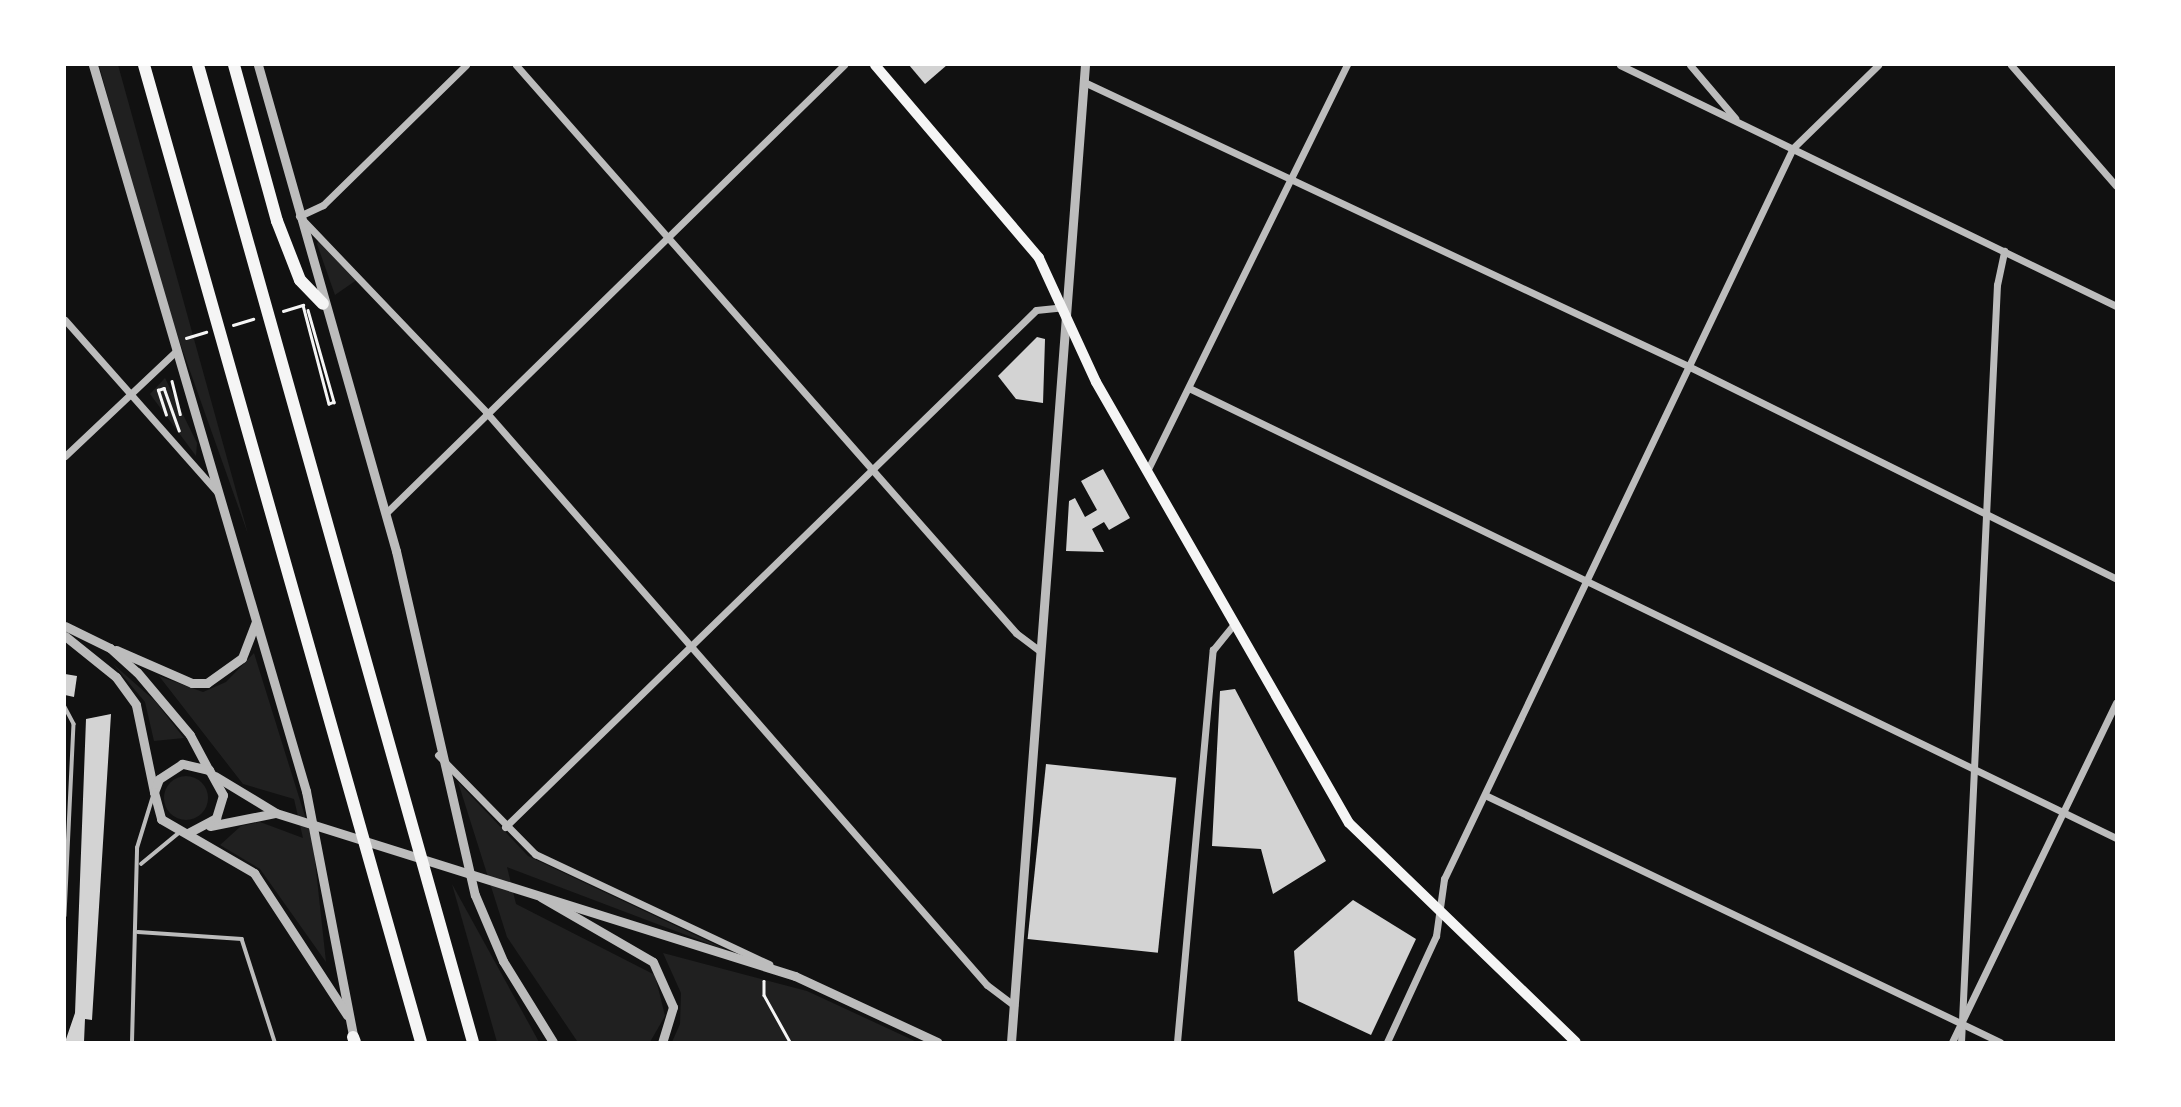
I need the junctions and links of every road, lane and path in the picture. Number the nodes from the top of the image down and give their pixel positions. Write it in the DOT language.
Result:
graph roads {
  1 [pos="93,65"];
  2 [pos="144,65"];
  3 [pos="198,65"];
  4 [pos="234,65"];
  5 [pos="258,65"];
  6 [pos="466,65"];
  7 [pos="516,65"];
  8 [pos="844,65"];
  9 [pos="875,65"];
  10 [pos="1085,65"];
  11 [pos="1347,65"];
  12 [pos="1620,65"];
  13 [pos="1690,65"];
  14 [pos="1878,65"];
  15 [pos="2011,65"];
  16 [pos="1084,82"];
  17 [pos="1737,119"];
  18 [pos="1793,148"];
  19 [pos="1292,177"];
  20 [pos="2116,186"];
  21 [pos="299,216"];
  22 [pos="668,236"];
  23 [pos="2004,251"];
  24 [pos="323,304"];
  25 [pos="2116,306"];
  26 [pos="1064,307"];
  27 [pos="276,313"];
  28 [pos="263,316"];
  29 [pos="65,320"];
  30 [pos="224,327"];
  31 [pos="211,331"];
  32 [pos="179,350"];
  33 [pos="1688,366"];
  34 [pos="174,375"];
  35 [pos="1191,389"];
  36 [pos="130,394"];
  37 [pos="486,412"];
  38 [pos="156,424"];
  39 [pos="65,456"];
  40 [pos="872,468"];
  41 [pos="1147,471"];
  42 [pos="218,493"];
  43 [pos="386,513"];
  44 [pos="1987,514"];
  45 [pos="2116,578"];
  46 [pos="1587,581"];
  47 [pos="256,620"];
  48 [pos="1233,625"];
  49 [pos="65,626"];
  50 [pos="65,636"];
  51 [pos="691,646"];
  52 [pos="110,648"];
  53 [pos="1041,652"];
  54 [pos="2116,703"];
  55 [pos="65,707"];
  56 [pos="438,755"];
  57 [pos="1975,766"];
  58 [pos="212,773"];
  59 [pos="154,794"];
  60 [pos="1487,796"];
  61 [pos="2062,811"];
  62 [pos="279,814"];
  63 [pos="208,827"];
  64 [pos="505,827"];
  65 [pos="184,832"];
  66 [pos="2116,838"];
  67 [pos="141,864"];
  68 [pos="518,886"];
  69 [pos="1438,908"];
  70 [pos="65,916"];
  71 [pos="138,932"];
  72 [pos="795,976"];
  73 [pos="764,981"];
  74 [pos="1014,1005"];
  75 [pos="539,1019"];
  76 [pos="350,1020"];
  77 [pos="1962,1024"];
  78 [pos="354,1040"];
  79 [pos="132,1042"];
  80 [pos="275,1042"];
  81 [pos="421,1042"];
  82 [pos="473,1042"];
  83 [pos="553,1042"];
  84 [pos="561,1042"];
  85 [pos="662,1042"];
  86 [pos="790,1042"];
  87 [pos="937,1042"];
  88 [pos="1011,1042"];
  89 [pos="1177,1042"];
  90 [pos="1387,1042"];
  91 [pos="1576,1042"];
  92 [pos="1952,1042"];
  93 [pos="1961,1042"];
  94 [pos="2000,1042"];
  1 -- 32 [label="street"];
  2 -- 81 [label="highway"];
  3 -- 82 [label="highway"];
  4 -- 24 [label="highway"];
  5 -- 21 [label="street"];
  6 -- 21 [label="street"];
  7 -- 22 [label="street"];
  8 -- 22 [label="street"];
  9 -- 26 [label="main road"];
  10 -- 16 [label="street"];
  11 -- 19 [label="street"];
  12 -- 17 [label="street"];
  13 -- 17 [label="street"];
  14 -- 18 [label="street"];
  15 -- 20 [label="street"];
  16 -- 19 [label="street"];
  16 -- 26 [label="street"];
  17 -- 18 [label="street"];
  18 -- 23 [label="street"];
  18 -- 33 [label="street"];
  19 -- 33 [label="street"];
  19 -- 35 [label="street"];
  21 -- 24 [label="street"];
  21 -- 37 [label="street"];
  22 -- 37 [label="street"];
  22 -- 40 [label="street"];
  23 -- 25 [label="street"];
  23 -- 44 [label="street"];
  24 -- 27 [label="path"];
  24 -- 43 [label="street"];
  26 -- 40 [label="street"];
  26 -- 41 [label="main road"];
  26 -- 53 [label="street"];
  28 -- 30 [label="path"];
  29 -- 36 [label="street"];
  31 -- 32 [label="path"];
  32 -- 36 [label="street"];
  32 -- 42 [label="street"];
  33 -- 44 [label="street"];
  33 -- 46 [label="street"];
  34 -- 38 [label="path"];
  35 -- 41 [label="street"];
  35 -- 46 [label="street"];
  36 -- 38 [label="street"];
  36 -- 39 [label="street"];
  37 -- 43 [label="street"];
  37 -- 51 [label="street"];
  38 -- 42 [label="street"];
  40 -- 51 [label="street"];
  40 -- 53 [label="street"];
  41 -- 48 [label="main road"];
  42 -- 47 [label="street"];
  43 -- 56 [label="street"];
  44 -- 45 [label="street"];
  44 -- 57 [label="street"];
  46 -- 57 [label="street"];
  46 -- 60 [label="street"];
  47 -- 52 [label="street"];
  47 -- 76 [label="street"];
  48 -- 69 [label="main road"];
  48 -- 89 [label="street"];
  49 -- 52 [label="street"];
  50 -- 59 [label="street"];
  51 -- 64 [label="street"];
  51 -- 74 [label="street"];
  52 -- 58 [label="street"];
  53 -- 74 [label="street"];
  54 -- 61 [label="street"];
  55 -- 70 [label="lane"];
  56 -- 64 [label="street"];
  56 -- 75 [label="street"];
  57 -- 61 [label="street"];
  57 -- 77 [label="street"];
  58 -- 59 [label="street"];
  58 -- 62 [label="street"];
  58 -- 63 [label="street"];
  59 -- 65 [label="street"];
  59 -- 67 [label="lane"];
  60 -- 69 [label="street"];
  60 -- 77 [label="street"];
  61 -- 66 [label="street"];
  61 -- 77 [label="street"];
  62 -- 63 [label="street"];
  62 -- 68 [label="street"];
  63 -- 65 [label="street"];
  64 -- 72 [label="street"];
  65 -- 67 [label="lane"];
  65 -- 76 [label="street"];
  67 -- 71 [label="lane"];
  68 -- 72 [label="street"];
  68 -- 85 [label="street"];
  69 -- 90 [label="street"];
  69 -- 91 [label="main road"];
  71 -- 79 [label="lane"];
  71 -- 80 [label="lane"];
  72 -- 87 [label="street"];
  73 -- 86 [label="path"];
  74 -- 88 [label="street"];
  75 -- 83 [label="street"];
  75 -- 84 [label="street"];
  76 -- 78 [label="street"];
  77 -- 92 [label="street"];
  77 -- 93 [label="street"];
  77 -- 94 [label="street"];
}
